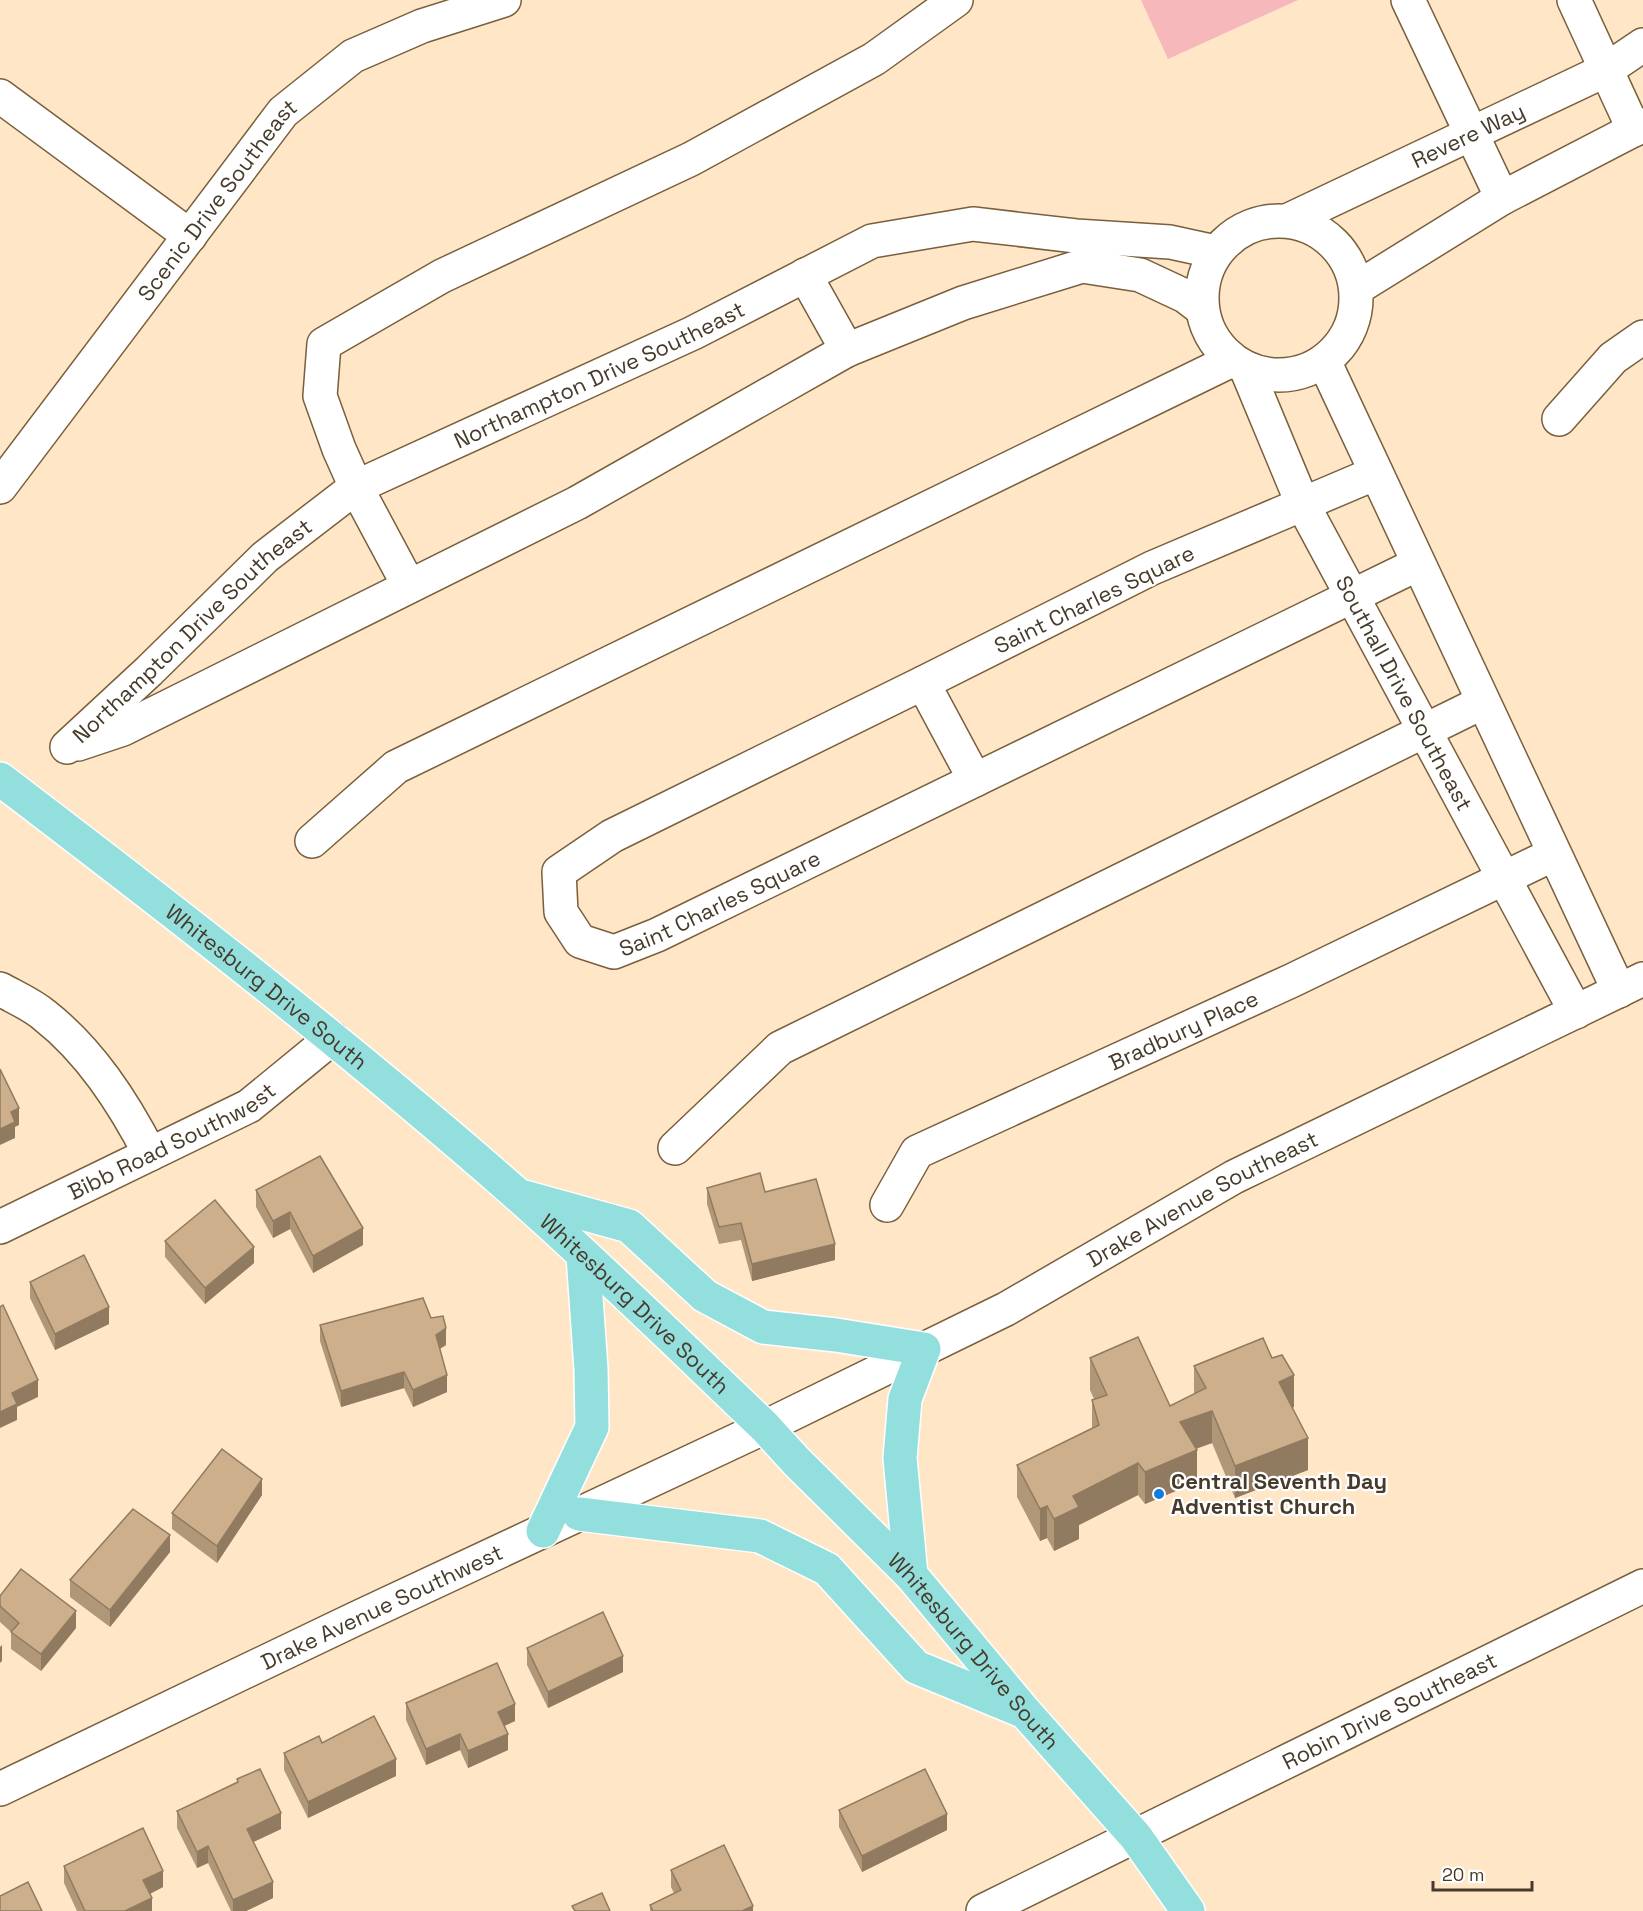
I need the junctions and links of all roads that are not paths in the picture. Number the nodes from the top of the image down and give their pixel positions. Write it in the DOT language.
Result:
graph roads {
  1 [pos="504,0"];
  2 [pos="956,0"];
  3 [pos="1408,0"];
  4 [pos="1574,0"];
  5 [pos="1643,45"];
  6 [pos="1606,70"];
  7 [pos="0,96"];
  8 [pos="1638,127"];
  9 [pos="1471,134"];
  10 [pos="1502,198"];
  11 [pos="1288,220"];
  12 [pos="189,236"];
  13 [pos="1216,252"];
  14 [pos="805,275"];
  15 [pos="1356,288"];
  16 [pos="1203,309"];
  17 [pos="1643,337"];
  18 [pos="847,350"];
  19 [pos="1324,361"];
  20 [pos="1239,364"];
  21 [pos="1559,419"];
  22 [pos="1376,473"];
  23 [pos="0,487"];
  24 [pos="356,487"];
  25 [pos="1303,505"];
  26 [pos="1418,564"];
  27 [pos="409,586"];
  28 [pos="1352,596"];
  29 [pos="923,683"];
  30 [pos="1483,702"];
  31 [pos="1425,731"];
  32 [pos="0,779"];
  33 [pos="975,780"];
  34 [pos="312,841"];
  35 [pos="1554,854"];
  36 [pos="1504,878"];
  37 [pos="1631,985"];
  38 [pos="0,989"];
  39 [pos="1575,1012"];
  40 [pos="332,1038"];
  41 [pos="675,1148"];
  42 [pos="150,1154"];
  43 [pos="519,1196"];
  44 [pos="887,1205"];
  45 [pos="0,1227"];
  46 [pos="583,1255"];
  47 [pos="924,1349"];
  48 [pos="765,1427"];
  49 [pos="579,1514"];
  50 [pos="543,1531"];
  51 [pos="911,1575"];
  52 [pos="1643,1586"];
  53 [pos="1025,1712"];
  54 [pos="0,1790"];
  55 [pos="1136,1837"];
  56 [pos="983,1911"];
  57 [pos="1188,1911"];
  1 -- 12 [label="street, Scenic Drive Southeast"];
  2 -- 24 [label="street"];
  3 -- 9 [label="street"];
  4 -- 6 [label="street"];
  5 -- 6 [label="street, Revere Way"];
  6 -- 8 [label="street"];
  6 -- 9 [label="street, Revere Way"];
  7 -- 12 [label="street"];
  8 -- 10 [label="street"];
  9 -- 10 [label="street"];
  9 -- 11 [label="street, Revere Way"];
  10 -- 15 [label="street"];
  11 -- 13 [label="street, Revere Way"];
  11 -- 15 [label="street, Revere Way"];
  12 -- 23 [label="street, Scenic Drive Southeast"];
  13 -- 14 [label="street, Northampton Drive Southeast"];
  13 -- 16 [label="street, Revere Way"];
  14 -- 18 [label="street"];
  14 -- 24 [label="street, Northampton Drive Southeast"];
  15 -- 19 [label="street, Revere Way"];
  16 -- 18 [label="street, Northampton Drive Southeast"];
  16 -- 20 [label="street, Revere Way"];
  17 -- 21 [label="street"];
  18 -- 27 [label="street, Northampton Drive Southeast"];
  19 -- 20 [label="street, Revere Way"];
  19 -- 22 [label="street"];
  20 -- 25 [label="street, Southall Drive Southeast"];
  20 -- 34 [label="street"];
  22 -- 25 [label="street, Saint Charles Square"];
  22 -- 26 [label="street"];
  24 -- 27 [label="street"];
  24 -- 27 [label="street, Northampton Drive Southeast"];
  25 -- 28 [label="street, Southall Drive Southeast"];
  25 -- 29 [label="street, Saint Charles Square"];
  26 -- 28 [label="street, Saint Charles Square"];
  26 -- 30 [label="street"];
  28 -- 31 [label="street, Southall Drive Southeast"];
  28 -- 33 [label="street, Saint Charles Square"];
  29 -- 33 [label="street"];
  29 -- 33 [label="street, Saint Charles Square"];
  30 -- 31 [label="street"];
  30 -- 35 [label="street"];
  31 -- 36 [label="street, Southall Drive Southeast"];
  31 -- 41 [label="street"];
  32 -- 40 [label="main road, Whitesburg Drive South"];
  35 -- 36 [label="street, Bradbury Place"];
  35 -- 37 [label="street"];
  36 -- 39 [label="street, Southall Drive Southeast"];
  36 -- 44 [label="street, Bradbury Place"];
  37 -- 39 [label="street, Drake Avenue Southeast"];
  38 -- 42 [label="street"];
  39 -- 47 [label="street, Drake Avenue Southeast"];
  40 -- 42 [label="street, Bibb Road Southwest"];
  40 -- 43 [label="main road, Whitesburg Drive South"];
  42 -- 45 [label="street, Bibb Road Southwest"];
  43 -- 46 [label="main road, Whitesburg Drive South"];
  43 -- 47 [label="main road"];
  46 -- 48 [label="main road, Whitesburg Drive South"];
  46 -- 50 [label="main road"];
  47 -- 48 [label="street, Drake Avenue Southeast"];
  47 -- 51 [label="main road"];
  48 -- 49 [label="street, Drake Avenue Southwest"];
  48 -- 51 [label="main road, Whitesburg Drive South"];
  49 -- 50 [label="street, Drake Avenue Southwest"];
  49 -- 53 [label="main road"];
  50 -- 54 [label="street, Drake Avenue Southwest"];
  51 -- 53 [label="main road, Whitesburg Drive South"];
  52 -- 55 [label="street, Robin Drive Southeast"];
  53 -- 55 [label="main road, Whitesburg Drive South"];
  55 -- 56 [label="street, Robin Drive Southeast"];
  55 -- 57 [label="main road, Whitesburg Drive South"];
}
